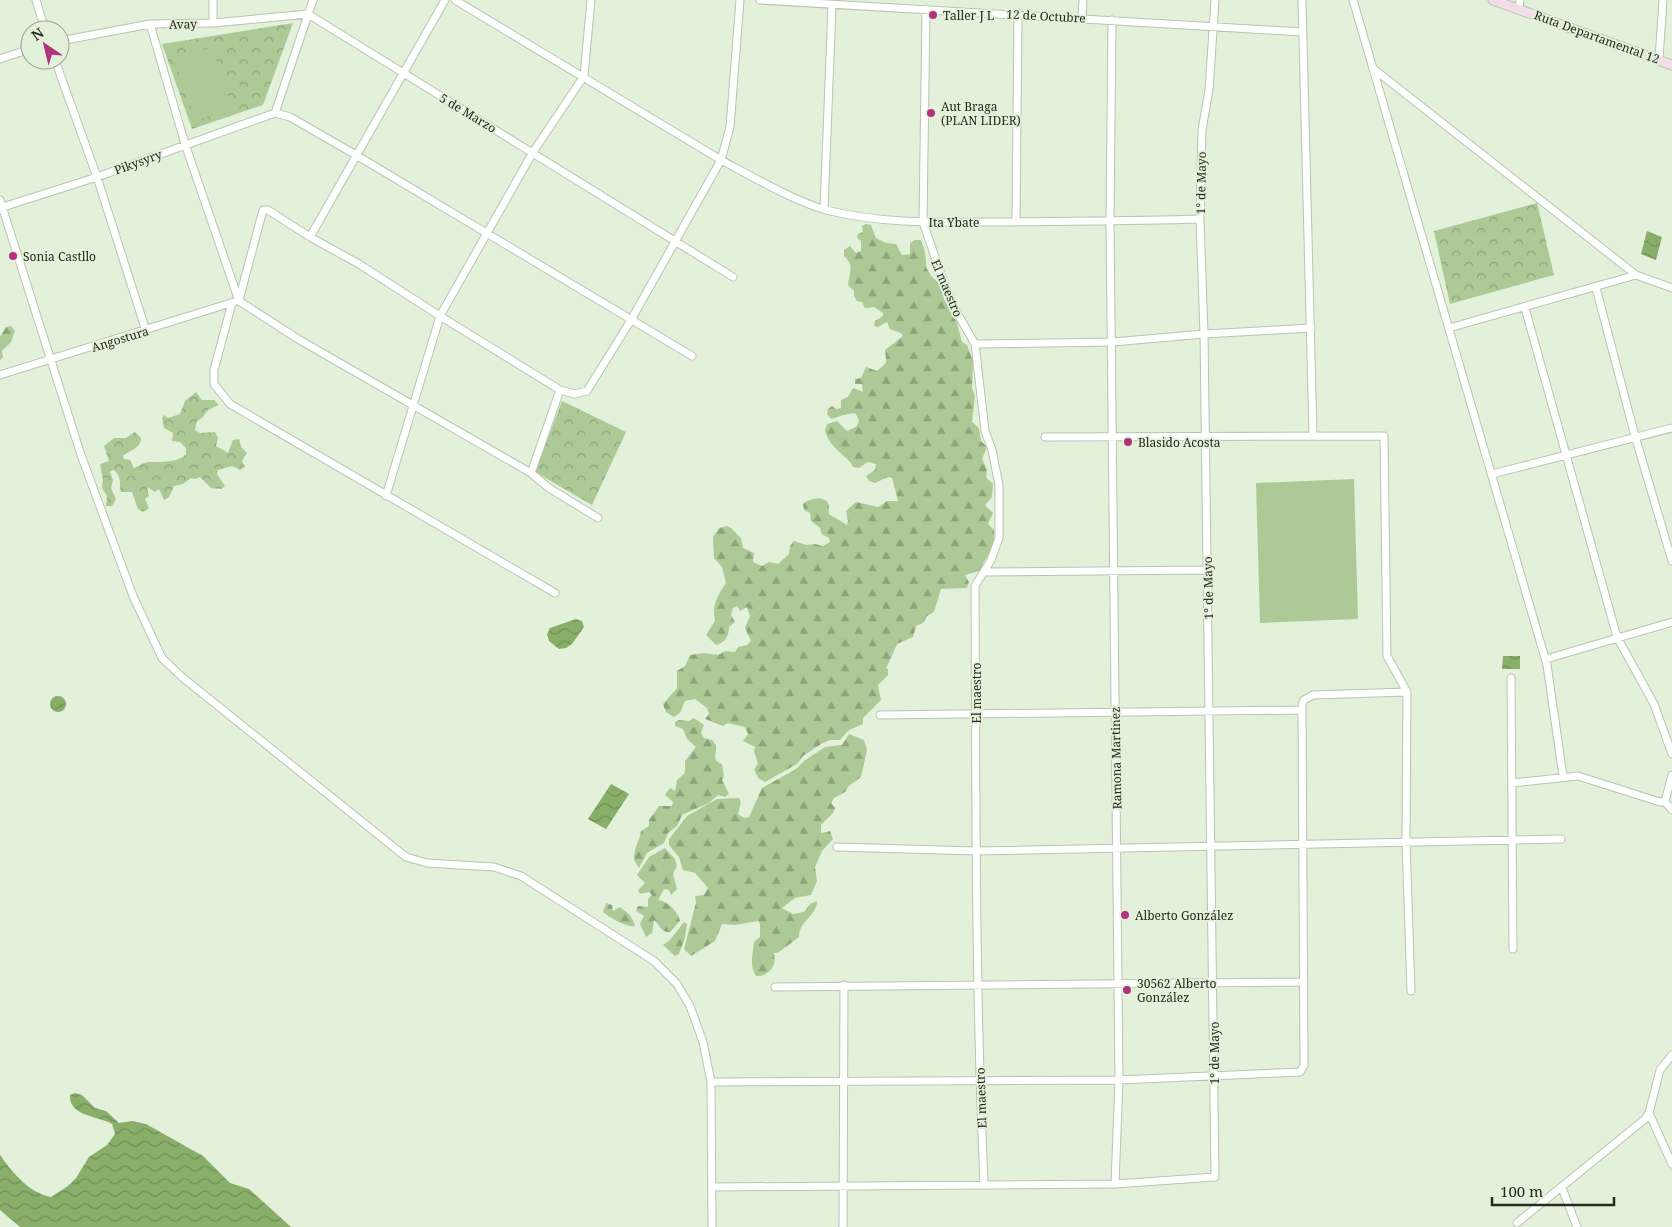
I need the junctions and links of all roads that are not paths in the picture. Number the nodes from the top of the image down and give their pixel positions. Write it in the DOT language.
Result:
graph roads {
  1 [pos="36,0"];
  2 [pos="213,0"];
  3 [pos="313,0"];
  4 [pos="445,0"];
  5 [pos="455,0"];
  6 [pos="591,0"];
  7 [pos="740,0"];
  8 [pos="760,0"];
  9 [pos="1083,0"];
  10 [pos="1216,0"];
  11 [pos="1302,0"];
  12 [pos="1353,0"];
  13 [pos="1493,0"];
  14 [pos="1520,0"];
  15 [pos="1663,0"];
  16 [pos="867,3"];
  17 [pos="832,6"];
  18 [pos="926,9"];
  19 [pos="1519,10"];
  20 [pos="308,14"];
  21 [pos="1018,14"];
  22 [pos="1082,18"];
  23 [pos="42,20"];
  24 [pos="1112,20"];
  25 [pos="214,23"];
  26 [pos="150,24"];
  27 [pos="1214,27"];
  28 [pos="1302,32"];
  29 [pos="70,39"];
  30 [pos="20,52"];
  31 [pos="0,59"];
  32 [pos="1659,60"];
  33 [pos="1672,64"];
  34 [pos="59,70"];
  35 [pos="1374,70"];
  36 [pos="403,73"];
  37 [pos="584,76"];
  38 [pos="275,113"];
  39 [pos="185,144"];
  40 [pos="533,152"];
  41 [pos="356,155"];
  42 [pos="720,160"];
  43 [pos="97,177"];
  44 [pos="1,205"];
  45 [pos="824,209"];
  46 [pos="1200,219"];
  47 [pos="923,222"];
  48 [pos="1016,222"];
  49 [pos="1110,222"];
  50 [pos="486,234"];
  51 [pos="310,237"];
  52 [pos="674,240"];
  53 [pos="1636,275"];
  54 [pos="733,277"];
  55 [pos="1596,288"];
  56 [pos="1672,288"];
  57 [pos="239,301"];
  58 [pos="232,303"];
  59 [pos="1525,308"];
  60 [pos="440,316"];
  61 [pos="631,320"];
  62 [pos="1311,328"];
  63 [pos="1449,328"];
  64 [pos="146,331"];
  65 [pos="1204,334"];
  66 [pos="1113,342"];
  67 [pos="974,344"];
  68 [pos="692,356"];
  69 [pos="52,360"];
  70 [pos="0,375"];
  71 [pos="560,390"];
  72 [pos="414,407"];
  73 [pos="1672,428"];
  74 [pos="1206,435"];
  75 [pos="1313,435"];
  76 [pos="1113,436"];
  77 [pos="1636,436"];
  78 [pos="1045,437"];
  79 [pos="1566,454"];
  80 [pos="531,473"];
  81 [pos="1492,474"];
  82 [pos="386,496"];
  83 [pos="598,518"];
  84 [pos="1672,561"];
  85 [pos="1114,570"];
  86 [pos="1208,570"];
  87 [pos="984,572"];
  88 [pos="555,593"];
  89 [pos="1672,622"];
  90 [pos="1617,637"];
  91 [pos="1546,659"];
  92 [pos="1511,678"];
  93 [pos="1407,692"];
  94 [pos="1302,710"];
  95 [pos="1210,711"];
  96 [pos="1115,712"];
  97 [pos="976,714"];
  98 [pos="880,715"];
  99 [pos="1672,754"];
  100 [pos="1672,775"];
  101 [pos="1562,776"];
  102 [pos="1512,783"];
  103 [pos="1665,802"];
  104 [pos="1672,810"];
  105 [pos="1561,839"];
  106 [pos="1512,840"];
  107 [pos="1406,842"];
  108 [pos="1302,844"];
  109 [pos="1212,846"];
  110 [pos="837,847"];
  111 [pos="1116,848"];
  112 [pos="976,851"];
  113 [pos="1513,949"];
  114 [pos="1213,982"];
  115 [pos="1304,982"];
  116 [pos="1118,984"];
  117 [pos="844,985"];
  118 [pos="978,985"];
  119 [pos="775,987"];
  120 [pos="1411,991"];
  121 [pos="1672,1055"];
  122 [pos="1214,1076"];
  123 [pos="1119,1080"];
  124 [pos="980,1081"];
  125 [pos="711,1082"];
  126 [pos="844,1082"];
  127 [pos="1649,1113"];
  128 [pos="1672,1164"];
  129 [pos="984,1184"];
  130 [pos="1115,1184"];
  131 [pos="843,1186"];
  132 [pos="713,1187"];
  133 [pos="1562,1188"];
  134 [pos="1517,1223"];
  135 [pos="712,1227"];
  136 [pos="844,1227"];
  137 [pos="1577,1227"];
  1 -- 23 [label="street"];
  2 -- 25 [label="street"];
  3 -- 20 [label="street"];
  4 -- 36 [label="street"];
  5 -- 37 [label="street, Ita Ybate"];
  6 -- 37 [label="street"];
  7 -- 42 [label="street"];
  8 -- 17 [label="street, 12 de Octubre"];
  9 -- 22 [label="street"];
  10 -- 27 [label="street, 1° de Mayo"];
  11 -- 28 [label="street"];
  12 -- 35 [label="street"];
  13 -- 19 [label="main road, Ruta Departamental 12"];
  14 -- 19 [label="street"];
  15 -- 32 [label="street"];
  16 -- 17 [label="street, 12 de Octubre"];
  16 -- 18 [label="street, 12 de Octubre"];
  17 -- 45 [label="street"];
  18 -- 21 [label="street, 12 de Octubre"];
  18 -- 47 [label="street, El maestro"];
  19 -- 32 [label="main road, Ruta Departamental 12"];
  20 -- 25 [label="street, Avay"];
  20 -- 36 [label="street, 5 de Marzo"];
  20 -- 38 [label="street"];
  21 -- 22 [label="street, 12 de Octubre"];
  21 -- 48 [label="street"];
  22 -- 24 [label="street, 12 de Octubre"];
  24 -- 27 [label="street, 12 de Octubre"];
  24 -- 49 [label="street, Ramona Martinez"];
  25 -- 26 [label="street, Avay"];
  26 -- 29 [label="street, Avay"];
  26 -- 39 [label="street"];
  27 -- 28 [label="street, 12 de Octubre"];
  27 -- 46 [label="street, 1° de Mayo"];
  28 -- 62 [label="street"];
  30 -- 31 [label="street"];
  32 -- 33 [label="main road, Ruta Departamental 12"];
  34 -- 43 [label="street"];
  35 -- 53 [label="street"];
  35 -- 63 [label="street"];
  36 -- 40 [label="street, 5 de Marzo"];
  36 -- 41 [label="street"];
  37 -- 40 [label="street"];
  37 -- 42 [label="street, Ita Ybate"];
  38 -- 39 [label="street, Pikysyry"];
  38 -- 41 [label="street"];
  39 -- 43 [label="street, Pikysyry"];
  39 -- 57 [label="street"];
  40 -- 50 [label="street"];
  40 -- 52 [label="street, 5 de Marzo"];
  41 -- 50 [label="street"];
  41 -- 51 [label="street"];
  42 -- 45 [label="street, Ita Ybate"];
  42 -- 52 [label="street"];
  43 -- 44 [label="street, Pikysyry"];
  43 -- 64 [label="street"];
  44 -- 69 [label="street"];
  45 -- 47 [label="street, Ita Ybate"];
  46 -- 49 [label="street, Ita Ybate"];
  46 -- 65 [label="street, 1° de Mayo"];
  47 -- 48 [label="street, Ita Ybate"];
  47 -- 67 [label="street, El maestro"];
  48 -- 49 [label="street, Ita Ybate"];
  49 -- 66 [label="street, Ramona Martinez"];
  50 -- 60 [label="street"];
  50 -- 61 [label="street"];
  51 -- 57 [label="street"];
  51 -- 60 [label="street"];
  52 -- 54 [label="street, 5 de Marzo"];
  52 -- 61 [label="street"];
  53 -- 55 [label="street"];
  53 -- 56 [label="street"];
  55 -- 59 [label="street"];
  55 -- 77 [label="street"];
  57 -- 58 [label="street, Angostura"];
  57 -- 72 [label="street"];
  58 -- 64 [label="street, Angostura"];
  58 -- 82 [label="street"];
  59 -- 63 [label="street"];
  59 -- 79 [label="street"];
  60 -- 71 [label="street"];
  60 -- 72 [label="street"];
  61 -- 68 [label="street"];
  61 -- 71 [label="street"];
  62 -- 65 [label="street"];
  62 -- 75 [label="street"];
  63 -- 81 [label="street"];
  64 -- 69 [label="street, Angostura"];
  65 -- 66 [label="street"];
  65 -- 74 [label="street, 1° de Mayo"];
  66 -- 67 [label="street"];
  66 -- 76 [label="street, Ramona Martinez"];
  67 -- 87 [label="street, El maestro"];
  69 -- 70 [label="street, Angostura"];
  69 -- 125 [label="street"];
  71 -- 80 [label="street"];
  72 -- 80 [label="street"];
  72 -- 82 [label="street"];
  73 -- 77 [label="street"];
  74 -- 75 [label="street"];
  74 -- 76 [label="street"];
  74 -- 86 [label="street, 1° de Mayo"];
  75 -- 93 [label="street"];
  76 -- 78 [label="street"];
  76 -- 85 [label="street, Ramona Martinez"];
  77 -- 79 [label="street"];
  77 -- 84 [label="street"];
  79 -- 81 [label="street"];
  79 -- 90 [label="street"];
  80 -- 83 [label="street"];
  81 -- 91 [label="street"];
  82 -- 88 [label="street"];
  85 -- 86 [label="street"];
  85 -- 87 [label="street"];
  85 -- 96 [label="street, Ramona Martinez"];
  86 -- 95 [label="street, 1° de Mayo"];
  87 -- 97 [label="street, El maestro"];
  89 -- 90 [label="street"];
  90 -- 91 [label="street"];
  90 -- 99 [label="street"];
  91 -- 101 [label="street"];
  92 -- 102 [label="street"];
  93 -- 94 [label="street"];
  93 -- 107 [label="street"];
  94 -- 95 [label="street"];
  94 -- 108 [label="street"];
  95 -- 96 [label="street"];
  95 -- 109 [label="street, 1° de Mayo"];
  96 -- 97 [label="street"];
  96 -- 111 [label="street, Ramona Martinez"];
  97 -- 98 [label="street"];
  97 -- 112 [label="street, El maestro"];
  100 -- 103 [label="street"];
  101 -- 102 [label="street"];
  101 -- 103 [label="street"];
  102 -- 106 [label="street"];
  103 -- 104 [label="street"];
  105 -- 106 [label="street"];
  106 -- 107 [label="street"];
  106 -- 113 [label="street"];
  107 -- 108 [label="street"];
  107 -- 120 [label="street"];
  108 -- 109 [label="street"];
  108 -- 115 [label="street"];
  109 -- 111 [label="street"];
  109 -- 114 [label="street, 1° de Mayo"];
  110 -- 112 [label="street"];
  111 -- 112 [label="street"];
  111 -- 116 [label="street, Ramona Martinez"];
  112 -- 118 [label="street, El maestro"];
  114 -- 115 [label="street"];
  114 -- 116 [label="street"];
  114 -- 122 [label="street, 1° de Mayo"];
  115 -- 122 [label="street"];
  116 -- 118 [label="street"];
  116 -- 123 [label="street, Ramona Martinez"];
  117 -- 118 [label="street"];
  117 -- 119 [label="street"];
  117 -- 126 [label="street"];
  118 -- 124 [label="street, El maestro"];
  121 -- 127 [label="street"];
  122 -- 123 [label="street"];
  122 -- 130 [label="street, 1° de Mayo"];
  123 -- 124 [label="street"];
  123 -- 130 [label="street, Ramona Martinez"];
  124 -- 126 [label="street"];
  124 -- 129 [label="street, El maestro"];
  125 -- 126 [label="street"];
  125 -- 132 [label="street"];
  126 -- 131 [label="street"];
  127 -- 128 [label="street"];
  127 -- 133 [label="street"];
  129 -- 130 [label="street"];
  129 -- 131 [label="street"];
  131 -- 132 [label="street"];
  131 -- 136 [label="street"];
  132 -- 135 [label="street"];
  133 -- 134 [label="street"];
  133 -- 137 [label="street"];
}
